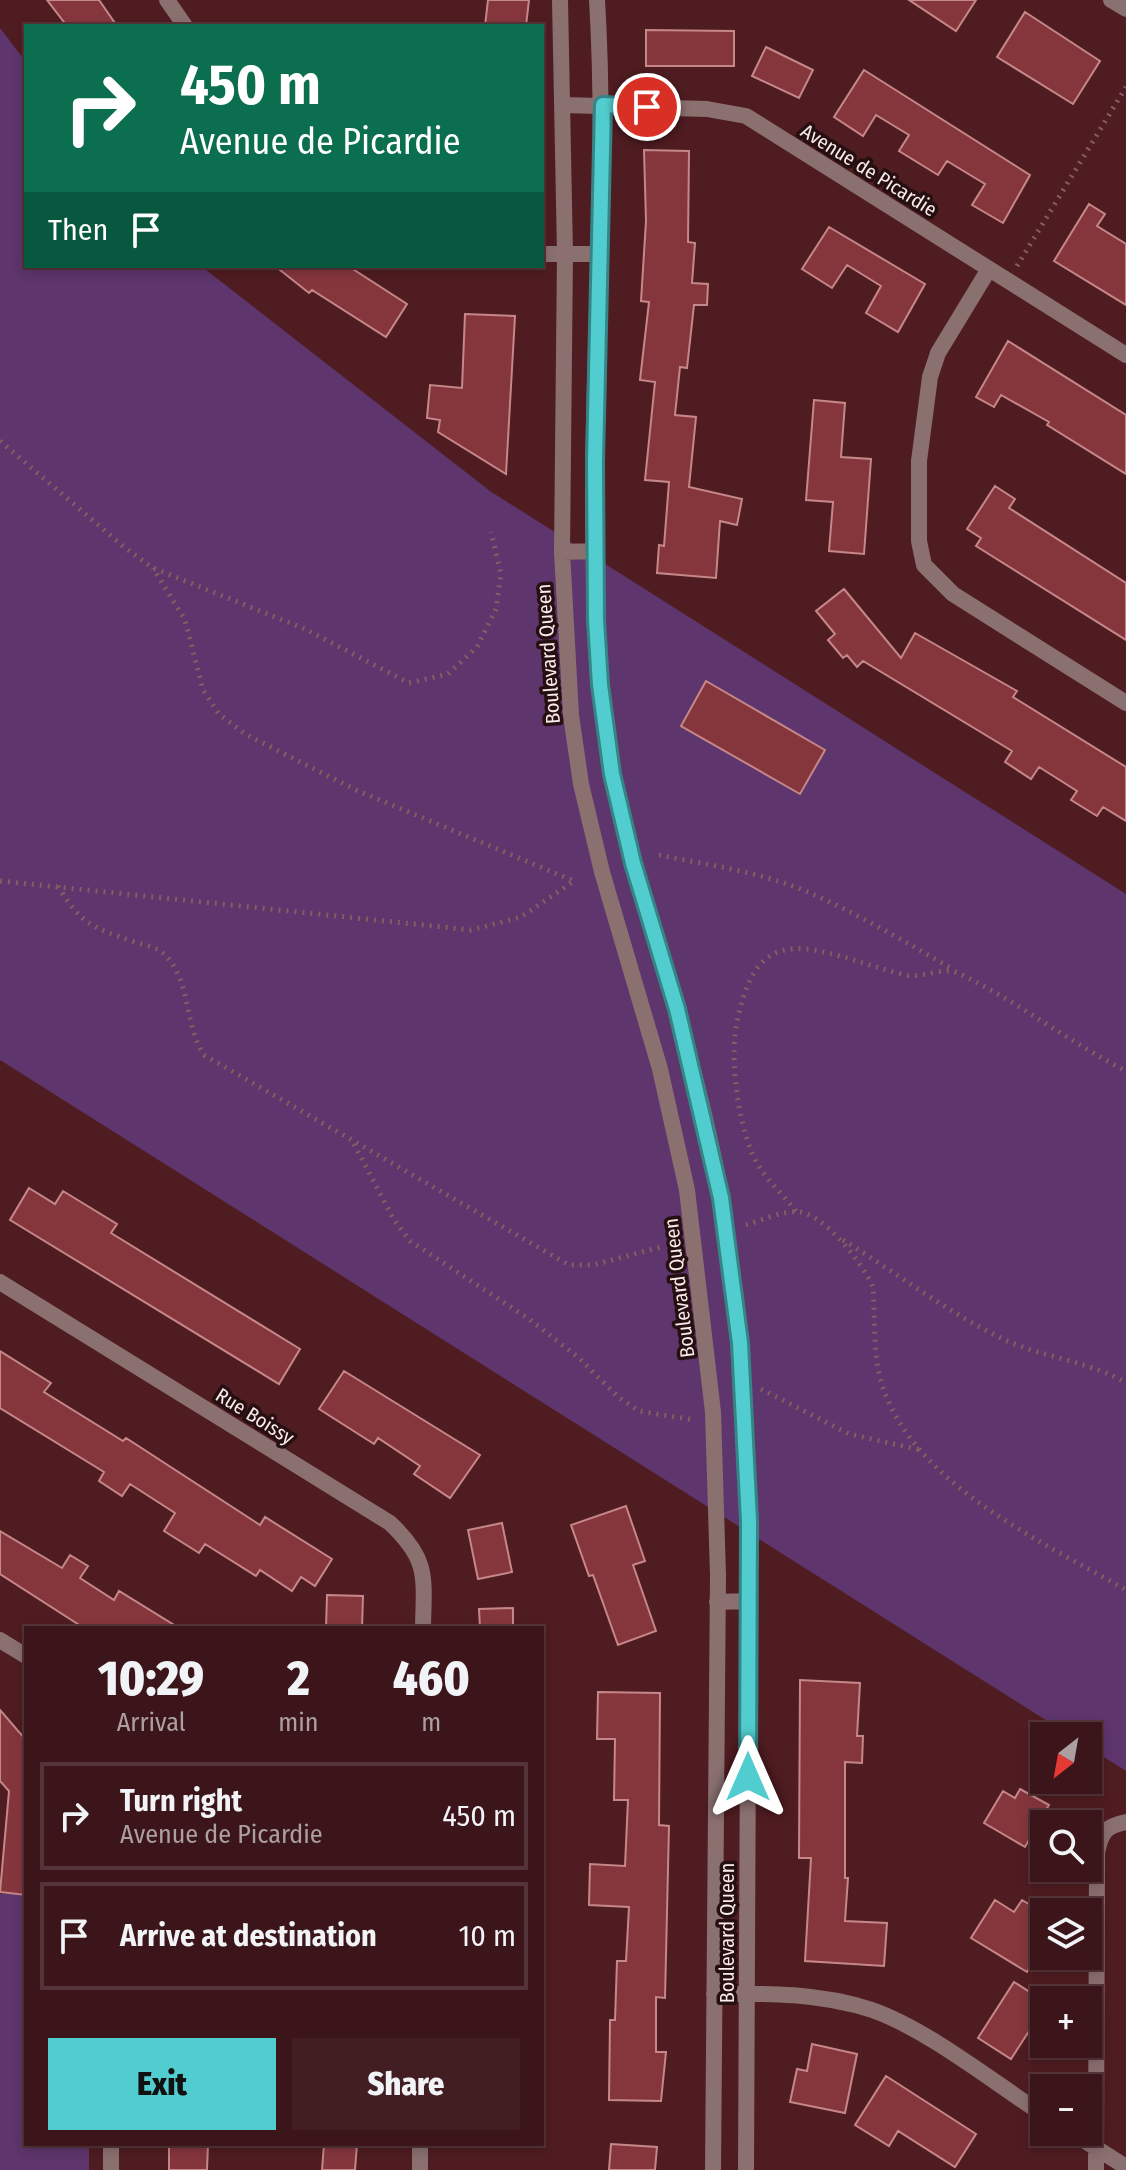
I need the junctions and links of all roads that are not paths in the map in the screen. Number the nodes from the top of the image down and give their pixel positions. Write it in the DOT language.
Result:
graph roads {
  1 [pos="167,0"];
  2 [pos="560,0"];
  3 [pos="597,0"];
  4 [pos="1111,0"];
  5 [pos="1126,9"];
  6 [pos="184,24"];
  7 [pos="563,105"];
  8 [pos="603,105"];
  9 [pos="544,254"];
  10 [pos="565,254"];
  11 [pos="599,254"];
  12 [pos="989,269"];
  13 [pos="1126,355"];
  14 [pos="595,551"];
  15 [pos="562,552"];
  16 [pos="1126,703"];
  17 [pos="0,1282"];
  18 [pos="749,1601"];
  19 [pos="717,1602"];
  20 [pos="423,1626"];
  21 [pos="0,1640"];
  22 [pos="24,1655"];
  23 [pos="1118,1824"];
  24 [pos="747,1993"];
  25 [pos="714,1994"];
  26 [pos="1030,2106"];
  27 [pos="111,2146"];
  28 [pos="420,2146"];
  29 [pos="1093,2146"];
  30 [pos="1096,2148"];
  31 [pos="1126,2167"];
  32 [pos="111,2170"];
  33 [pos="420,2170"];
  34 [pos="713,2170"];
  35 [pos="746,2170"];
  36 [pos="1096,2170"];
  1 -- 6 [label="street"];
  2 -- 7 [label="street, Boulevard Queen"];
  3 -- 8 [label="street, Boulevard Queen"];
  4 -- 5 [label="street"];
  7 -- 8 [label="street, Avenue de Picardie"];
  7 -- 10 [label="street, Boulevard Queen"];
  8 -- 11 [label="street, Boulevard Queen"];
  8 -- 12 [label="street, Avenue de Picardie"];
  9 -- 10 [label="street"];
  10 -- 11 [label="street"];
  10 -- 15 [label="street, Boulevard Queen"];
  11 -- 14 [label="street, Boulevard Queen"];
  12 -- 13 [label="street, Avenue de Picardie"];
  12 -- 16 [label="street"];
  14 -- 15 [label="street"];
  14 -- 18 [label="street, Boulevard Queen"];
  15 -- 19 [label="street, Boulevard Queen"];
  17 -- 20 [label="street, Rue Boissy"];
  18 -- 19 [label="street"];
  18 -- 24 [label="street, Boulevard Queen"];
  19 -- 25 [label="street, Boulevard Queen"];
  21 -- 22 [label="street"];
  23 -- 30 [label="street"];
  24 -- 25 [label="street"];
  24 -- 26 [label="street"];
  24 -- 35 [label="street, Boulevard Queen"];
  25 -- 34 [label="street, Boulevard Queen"];
  27 -- 32 [label="street"];
  28 -- 33 [label="street"];
  29 -- 30 [label="street"];
  30 -- 31 [label="street"];
  30 -- 36 [label="street"];
}
